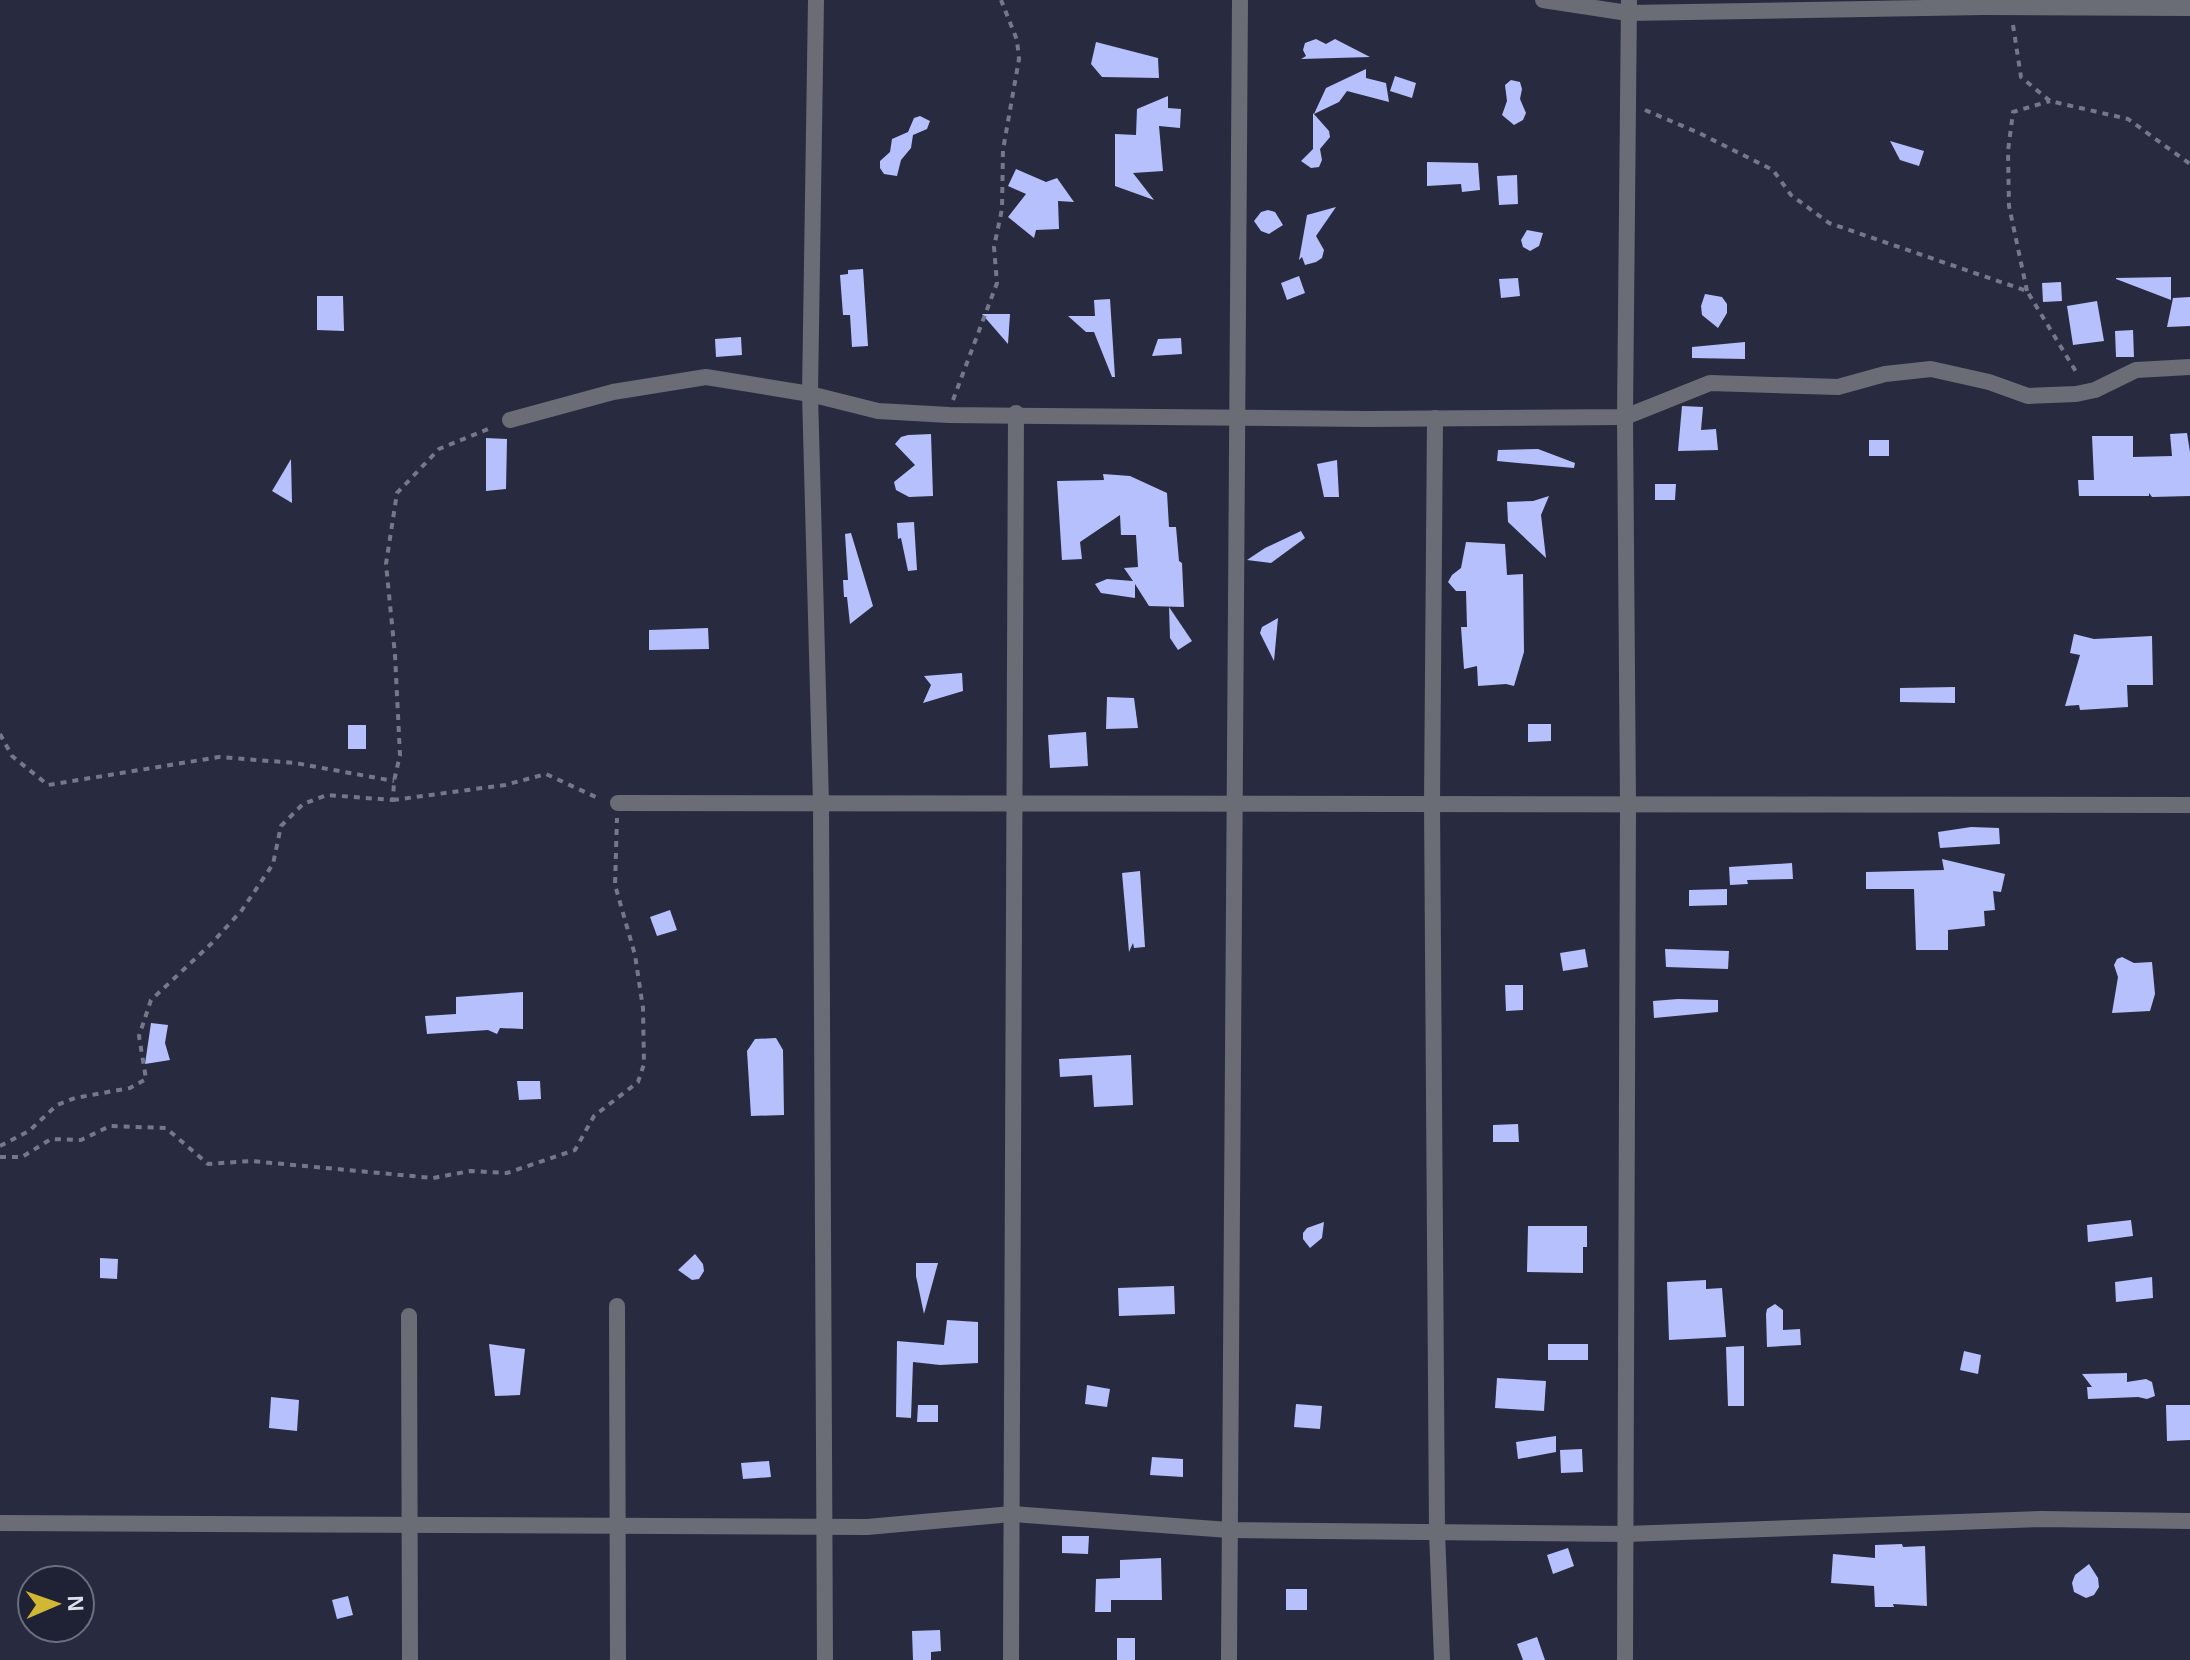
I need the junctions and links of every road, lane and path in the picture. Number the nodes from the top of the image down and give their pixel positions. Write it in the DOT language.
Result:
graph roads {
  1 [pos="816,0"];
  2 [pos="1001,0"];
  3 [pos="1240,0"];
  4 [pos="1543,0"];
  5 [pos="1629,6"];
  6 [pos="1983,7"];
  7 [pos="2190,8"];
  8 [pos="1630,81"];
  9 [pos="2050,101"];
  10 [pos="2190,164"];
  11 [pos="2027,291"];
  12 [pos="2190,367"];
  13 [pos="2095,390"];
  14 [pos="810,394"];
  15 [pos="1016,413"];
  16 [pos="949,415"];
  17 [pos="1238,417"];
  18 [pos="1625,417"];
  19 [pos="1435,418"];
  20 [pos="510,420"];
  21 [pos="0,734"];
  22 [pos="394,781"];
  23 [pos="393,800"];
  24 [pos="618,803"];
  25 [pos="821,803"];
  26 [pos="1016,804"];
  27 [pos="1236,804"];
  28 [pos="1432,804"];
  29 [pos="1628,804"];
  30 [pos="2190,805"];
  31 [pos="0,1146"];
  32 [pos="0,1157"];
  33 [pos="617,1306"];
  34 [pos="409,1316"];
  35 [pos="1012,1514"];
  36 [pos="2190,1521"];
  37 [pos="0,1523"];
  38 [pos="410,1524"];
  39 [pos="617,1526"];
  40 [pos="826,1526"];
  41 [pos="1229,1530"];
  42 [pos="1437,1532"];
  43 [pos="1626,1534"];
  44 [pos="410,1660"];
  45 [pos="618,1660"];
  46 [pos="825,1660"];
  47 [pos="1011,1660"];
  48 [pos="1229,1660"];
  49 [pos="1442,1660"];
  50 [pos="1625,1660"];
  1 -- 14 [label="street"];
  2 -- 16 [label="path"];
  3 -- 17 [label="street"];
  4 -- 5 [label="street"];
  5 -- 6 [label="street"];
  5 -- 8 [label="street"];
  6 -- 7 [label="street"];
  6 -- 9 [label="path"];
  8 -- 11 [label="path"];
  8 -- 18 [label="street"];
  9 -- 10 [label="path"];
  9 -- 11 [label="path"];
  11 -- 13 [label="path"];
  12 -- 13 [label="street"];
  13 -- 18 [label="street"];
  14 -- 16 [label="street"];
  14 -- 20 [label="street"];
  14 -- 25 [label="street"];
  15 -- 16 [label="street"];
  15 -- 17 [label="street"];
  15 -- 26 [label="street"];
  17 -- 19 [label="street"];
  17 -- 27 [label="street"];
  18 -- 19 [label="street"];
  18 -- 29 [label="street"];
  19 -- 28 [label="street"];
  20 -- 22 [label="path"];
  21 -- 22 [label="path"];
  22 -- 23 [label="path"];
  23 -- 24 [label="path"];
  23 -- 31 [label="path"];
  24 -- 25 [label="street"];
  24 -- 32 [label="path"];
  25 -- 26 [label="street"];
  25 -- 40 [label="street"];
  26 -- 27 [label="street"];
  26 -- 35 [label="street"];
  27 -- 28 [label="street"];
  27 -- 41 [label="street"];
  28 -- 29 [label="street"];
  28 -- 42 [label="street"];
  29 -- 30 [label="street"];
  29 -- 43 [label="street"];
  33 -- 39 [label="street"];
  34 -- 38 [label="street"];
  35 -- 40 [label="street"];
  35 -- 41 [label="street"];
  35 -- 47 [label="street"];
  36 -- 43 [label="street"];
  37 -- 38 [label="street"];
  38 -- 39 [label="street"];
  38 -- 44 [label="street"];
  39 -- 40 [label="street"];
  39 -- 45 [label="street"];
  40 -- 46 [label="street"];
  41 -- 42 [label="street"];
  41 -- 48 [label="street"];
  42 -- 43 [label="street"];
  42 -- 49 [label="street"];
  43 -- 50 [label="street"];
}
